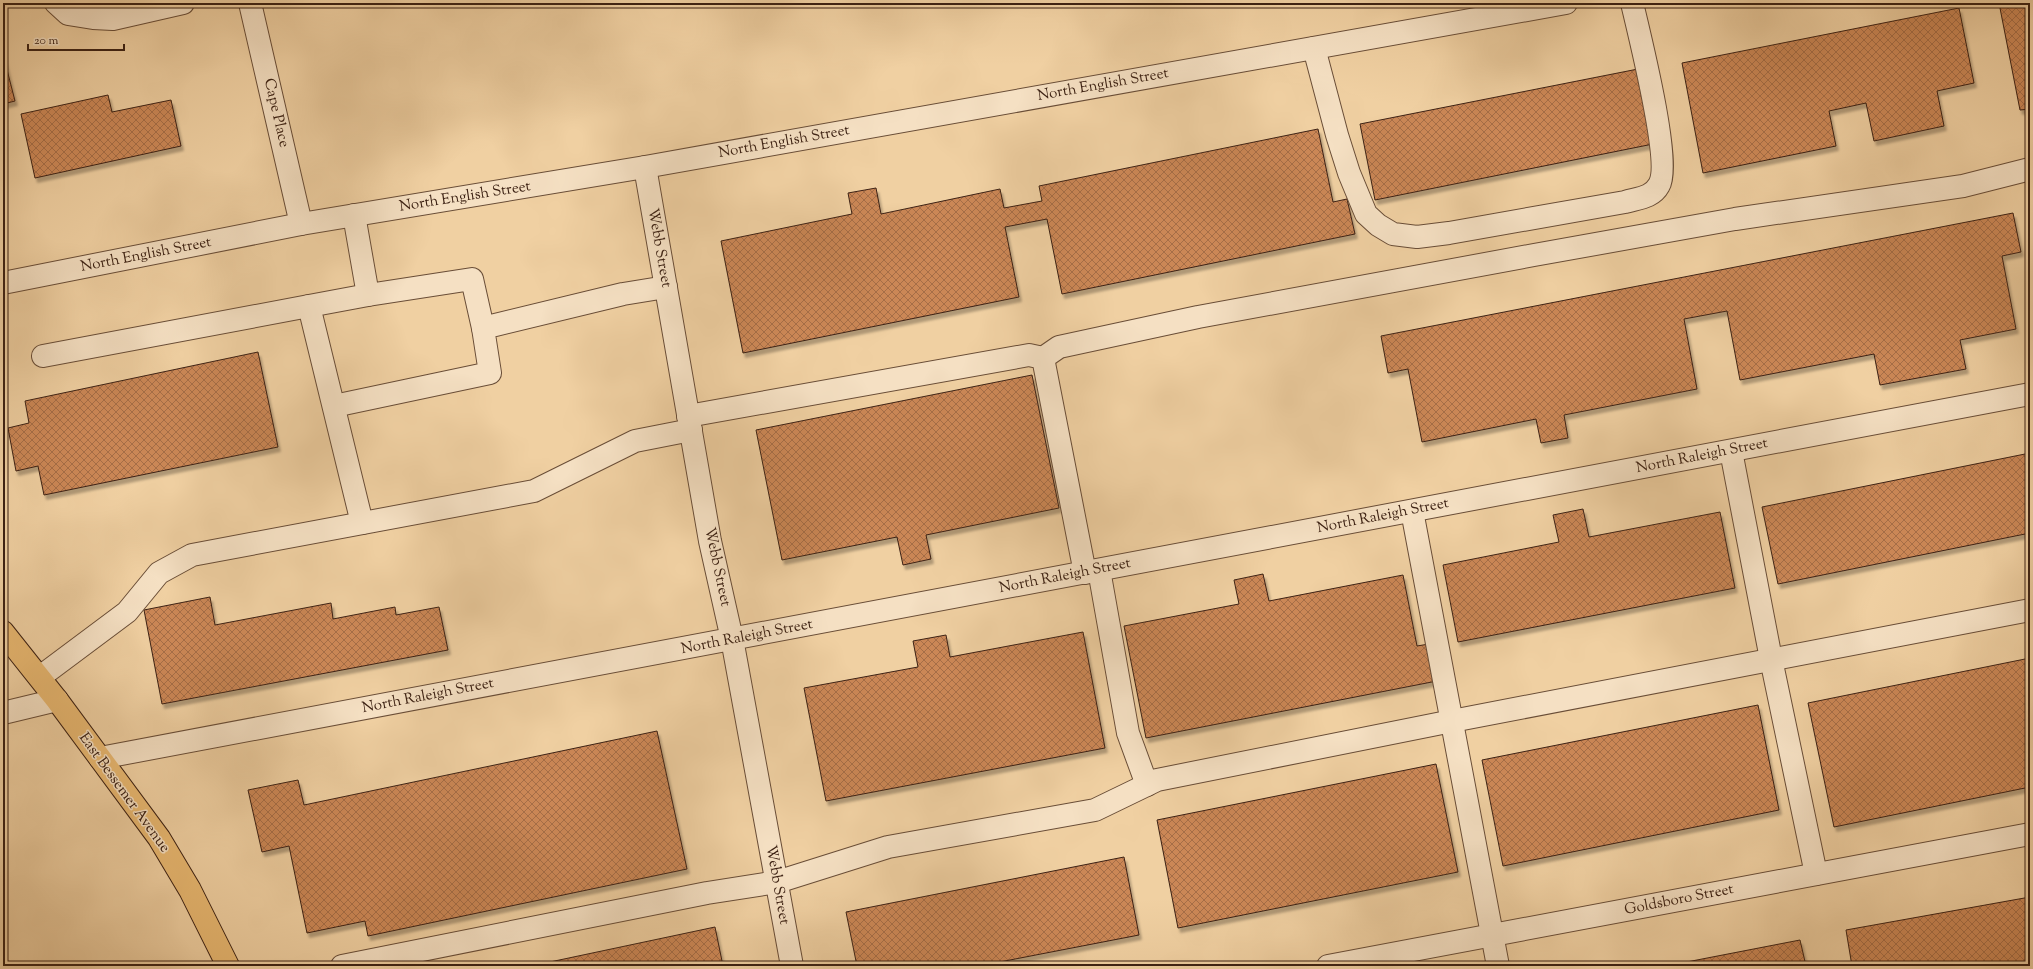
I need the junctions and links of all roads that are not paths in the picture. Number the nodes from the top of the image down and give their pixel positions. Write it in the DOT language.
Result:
graph roads {
  1 [pos="56,3"];
  2 [pos="183,3"];
  3 [pos="250,3"];
  4 [pos="1566,3"];
  5 [pos="1632,3"];
  6 [pos="1314,48"];
  7 [pos="645,167"];
  8 [pos="2030,169"];
  9 [pos="354,215"];
  10 [pos="301,224"];
  11 [pos="3,283"];
  12 [pos="666,287"];
  13 [pos="368,295"];
  14 [pos="310,306"];
  15 [pos="483,328"];
  16 [pos="43,356"];
  17 [pos="1043,358"];
  18 [pos="2030,394"];
  19 [pos="334,406"];
  20 [pos="690,423"];
  21 [pos="1731,450"];
  22 [pos="1412,511"];
  23 [pos="362,523"];
  24 [pos="1092,571"];
  25 [pos="2030,610"];
  26 [pos="3,632"];
  27 [pos="732,639"];
  28 [pos="1771,659"];
  29 [pos="40,677"];
  30 [pos="57,700"];
  31 [pos="3,713"];
  32 [pos="1452,721"];
  33 [pos="100,758"];
  34 [pos="1147,785"];
  35 [pos="2030,834"];
  36 [pos="1816,874"];
  37 [pos="777,882"];
  38 [pos="1493,935"];
  39 [pos="228,966"];
  40 [pos="342,966"];
  41 [pos="792,966"];
  42 [pos="1328,966"];
  43 [pos="1498,966"];
  1 -- 2 [label="street"];
  3 -- 10 [label="street, Cape Place"];
  4 -- 6 [label="street, North English Street"];
  5 -- 6 [label="street"];
  6 -- 7 [label="street, North English Street"];
  7 -- 9 [label="street, North English Street"];
  7 -- 12 [label="street, Webb Street"];
  8 -- 17 [label="street"];
  9 -- 10 [label="street, North English Street"];
  9 -- 13 [label="street"];
  10 -- 11 [label="street, North English Street"];
  12 -- 15 [label="street"];
  12 -- 20 [label="street, Webb Street"];
  13 -- 14 [label="street"];
  13 -- 15 [label="street"];
  14 -- 16 [label="street"];
  14 -- 19 [label="street"];
  15 -- 19 [label="street"];
  17 -- 20 [label="street"];
  17 -- 24 [label="street"];
  18 -- 21 [label="street, North Raleigh Street"];
  19 -- 23 [label="street"];
  20 -- 23 [label="street"];
  20 -- 27 [label="street, Webb Street"];
  21 -- 22 [label="street, North Raleigh Street"];
  21 -- 28 [label="street"];
  22 -- 24 [label="street, North Raleigh Street"];
  22 -- 32 [label="street"];
  23 -- 29 [label="street"];
  24 -- 27 [label="street, North Raleigh Street"];
  24 -- 34 [label="street"];
  25 -- 28 [label="street"];
  26 -- 29 [label="main road, East Bessemer Avenue"];
  27 -- 33 [label="street, North Raleigh Street"];
  27 -- 37 [label="street, Webb Street"];
  28 -- 32 [label="street"];
  28 -- 36 [label="street"];
  29 -- 30 [label="main road, East Bessemer Avenue"];
  30 -- 31 [label="street"];
  30 -- 33 [label="main road, East Bessemer Avenue"];
  32 -- 34 [label="street"];
  32 -- 38 [label="street"];
  33 -- 39 [label="main road, East Bessemer Avenue"];
  34 -- 37 [label="street"];
  35 -- 36 [label="street, Goldsboro Street"];
  36 -- 38 [label="street, Goldsboro Street"];
  37 -- 40 [label="street"];
  37 -- 41 [label="street, Webb Street"];
  38 -- 42 [label="street, Goldsboro Street"];
  38 -- 43 [label="street"];
}
